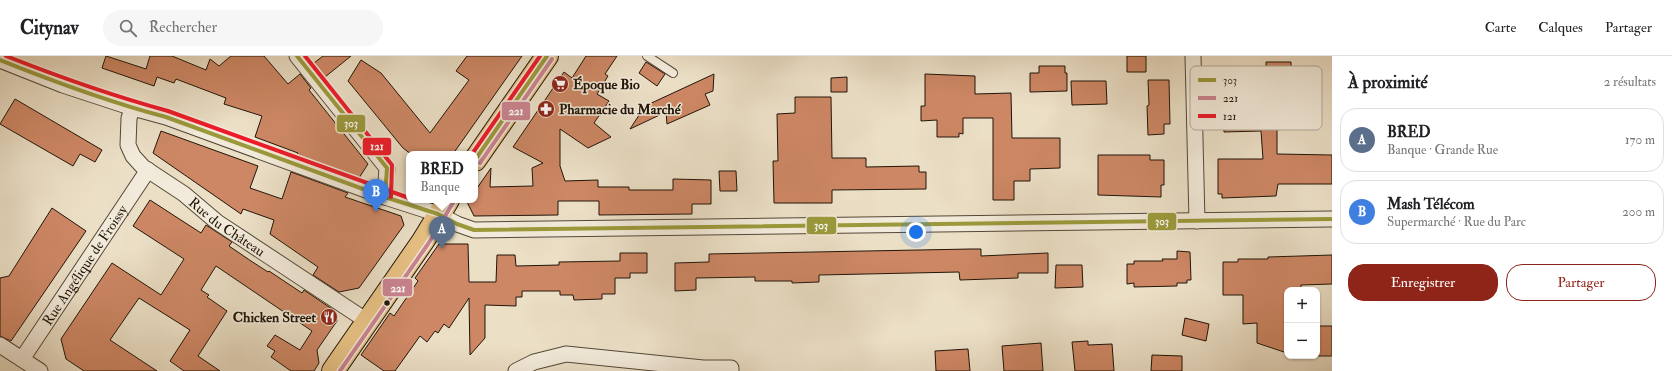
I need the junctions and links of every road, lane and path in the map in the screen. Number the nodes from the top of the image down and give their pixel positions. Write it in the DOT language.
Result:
graph roads {
  1 [pos="297,56"];
  2 [pos="547,56"];
  3 [pos="647,56"];
  4 [pos="1193,56"];
  5 [pos="0,60"];
  6 [pos="1193,66"];
  7 [pos="673,73"];
  8 [pos="133,108"];
  9 [pos="1195,130"];
  10 [pos="478,156"];
  11 [pos="148,170"];
  12 [pos="385,197"];
  13 [pos="406,201"];
  14 [pos="420,203"];
  15 [pos="443,207"];
  16 [pos="1332,219"];
  17 [pos="1197,221"];
  18 [pos="367,321"];
  19 [pos="0,345"];
  20 [pos="22,359"];
  21 [pos="724,370"];
  22 [pos="40,371"];
  23 [pos="332,371"];
  24 [pos="516,371"];
  1 -- 12 [label="street"];
  2 -- 10 [label="main road"];
  3 -- 7 [label="lane"];
  4 -- 6 [label="street"];
  5 -- 8 [label="street"];
  8 -- 11 [label="street, Rue du Château"];
  8 -- 12 [label="street"];
  9 -- 17 [label="street"];
  11 -- 18 [label="street, Rue du Château"];
  11 -- 20 [label="street, Rue Angélique de Froissy"];
  12 -- 13 [label="street"];
  14 -- 15 [label="street"];
  15 -- 17 [label="street"];
  15 -- 18 [label="main road"];
  16 -- 17 [label="street"];
  18 -- 23 [label="main road"];
  19 -- 20 [label="street"];
  20 -- 22 [label="street"];
  21 -- 24 [label="street"];
}
